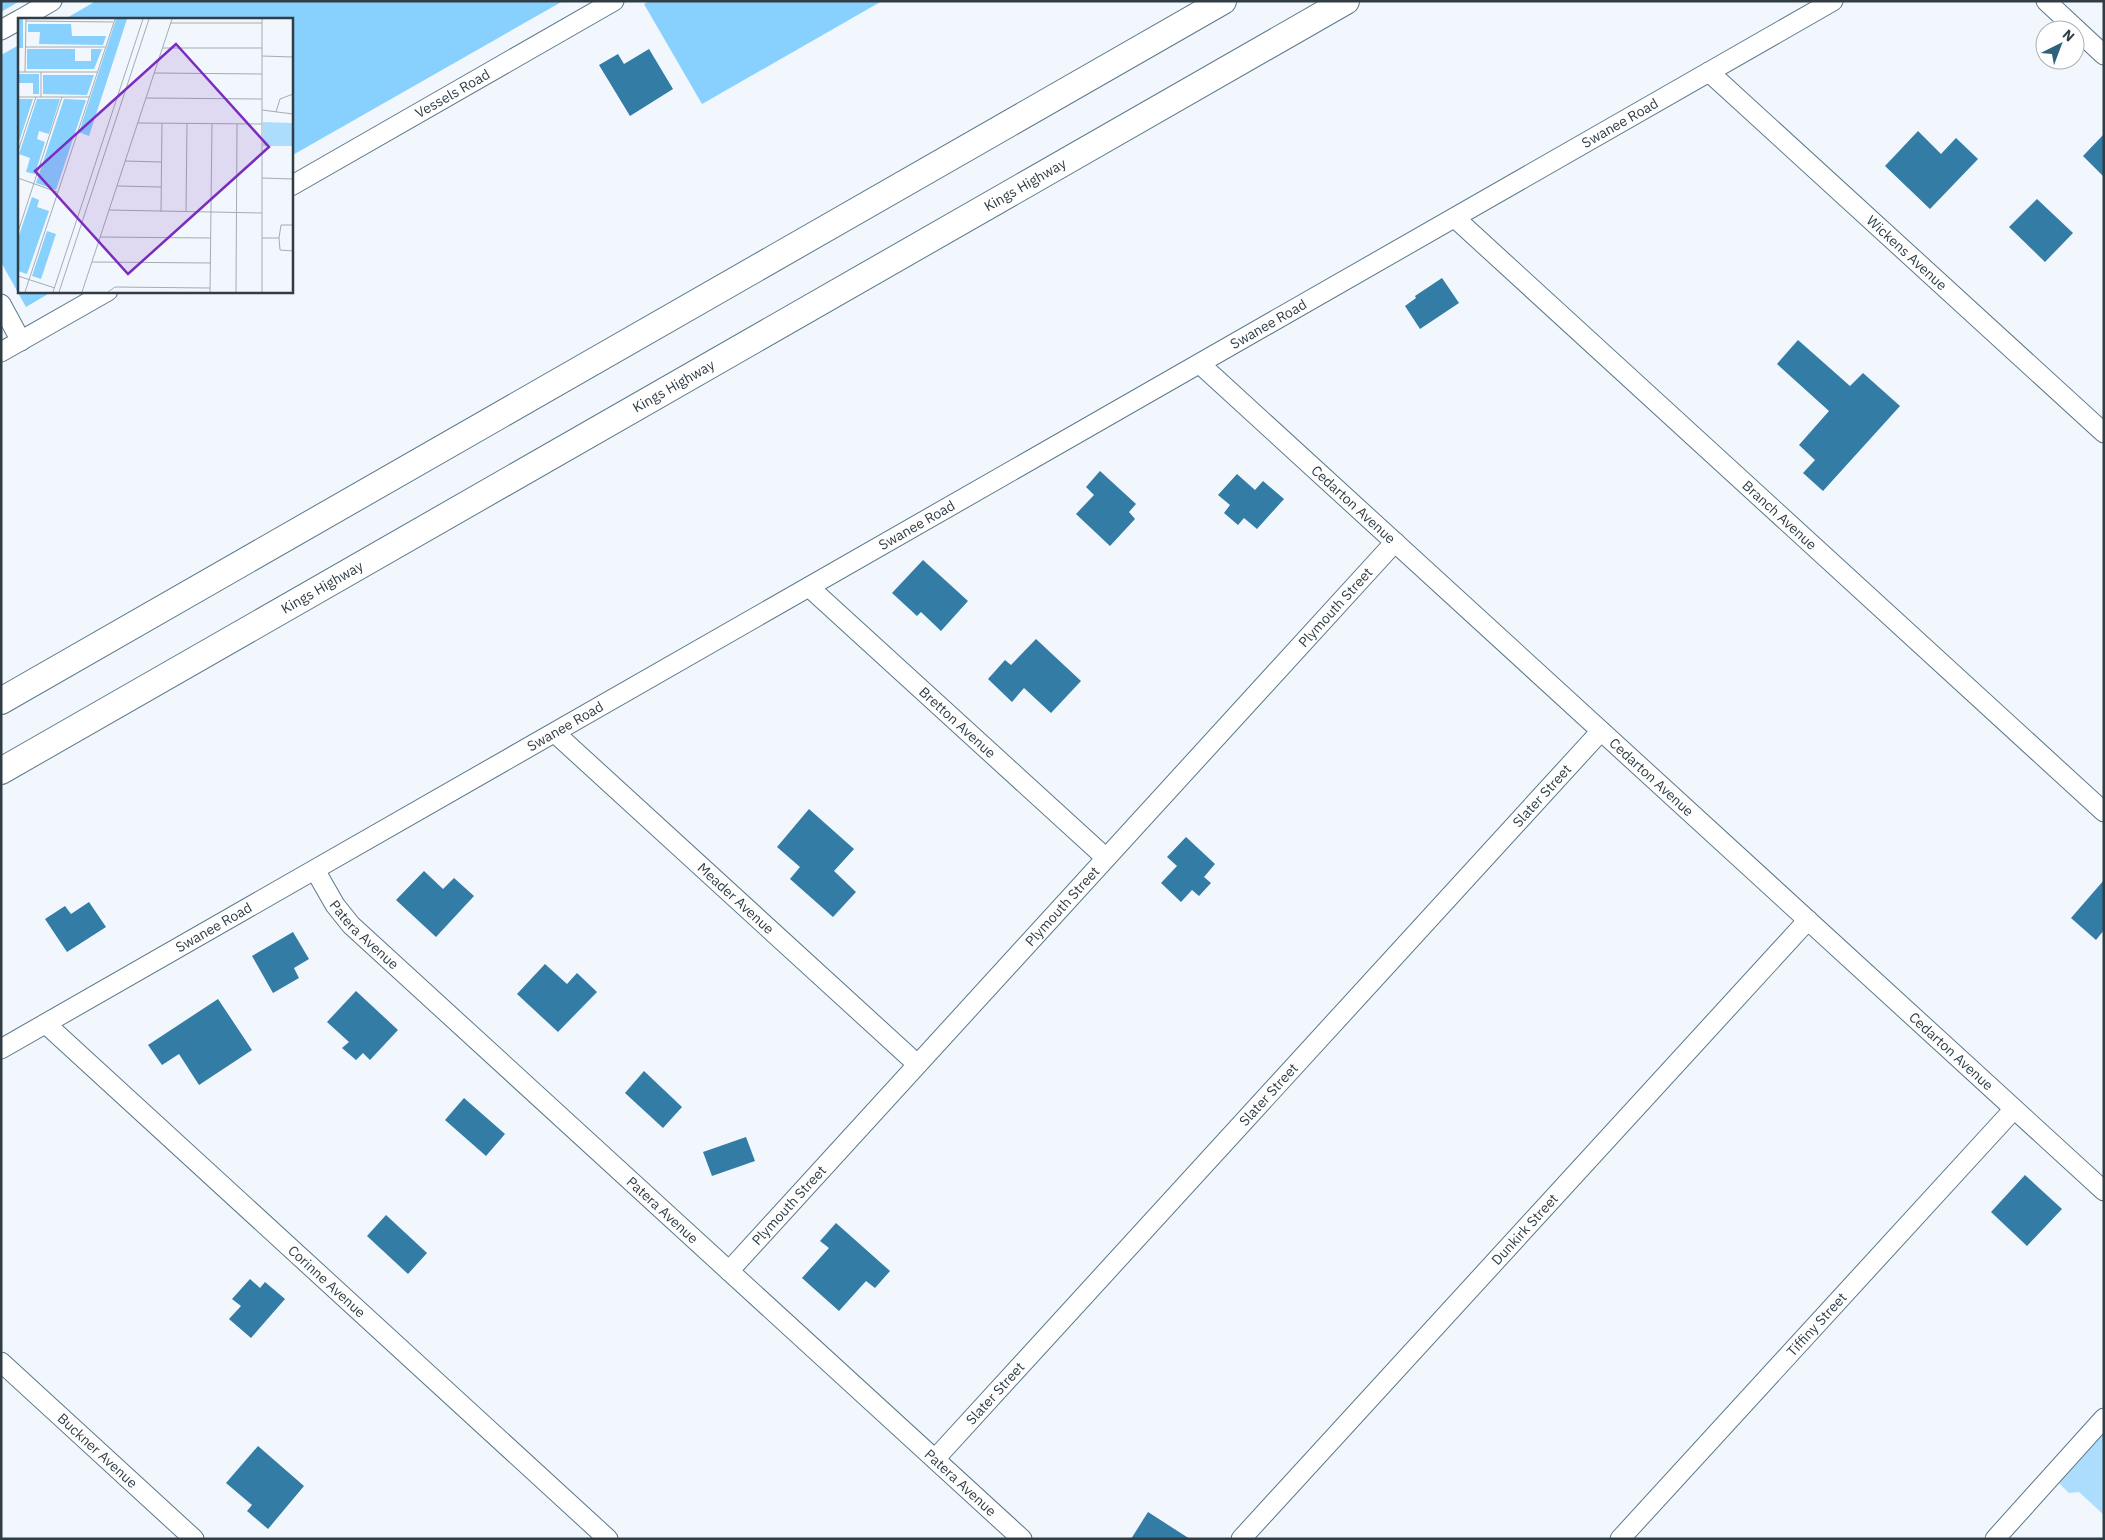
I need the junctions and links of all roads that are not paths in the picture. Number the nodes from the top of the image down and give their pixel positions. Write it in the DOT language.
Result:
graph roads {
  1 [pos="52,1"];
  2 [pos="614,1"];
  3 [pos="1224,1"];
  4 [pos="1346,1"];
  5 [pos="1833,1"];
  6 [pos="2046,1"];
  7 [pos="23,18"];
  8 [pos="18,21"];
  9 [pos="1,30"];
  10 [pos="2104,55"];
  11 [pos="1709,72"];
  12 [pos="292,185"];
  13 [pos="1454,218"];
  14 [pos="106,292"];
  15 [pos="1,304"];
  16 [pos="21,341"];
  17 [pos="1,352"];
  18 [pos="1200,364"];
  19 [pos="2104,433"];
  20 [pos="1396,542"];
  21 [pos="810,587"];
  22 [pos="1,702"];
  23 [pos="1601,731"];
  24 [pos="555,732"];
  25 [pos="1,771"];
  26 [pos="2104,812"];
  27 [pos="1106,858"];
  28 [pos="315,870"];
  29 [pos="1808,920"];
  30 [pos="46,1024"];
  31 [pos="1,1050"];
  32 [pos="917,1064"];
  33 [pos="2014,1108"];
  34 [pos="2104,1191"];
  35 [pos="729,1271"];
  36 [pos="1,1362"];
  37 [pos="2104,1418"];
  38 [pos="935,1459"];
  39 [pos="194,1539"];
  40 [pos="608,1539"];
  41 [pos="1022,1539"];
  42 [pos="1241,1539"];
  43 [pos="1620,1539"];
  44 [pos="1995,1539"];
  1 -- 7 [label="street"];
  2 -- 12 [label="street, Vessels Road"];
  3 -- 22 [label="main road"];
  4 -- 25 [label="main road, Kings Highway"];
  5 -- 11 [label="street, Swanee Road"];
  6 -- 10 [label="street"];
  8 -- 9 [label="street"];
  11 -- 13 [label="street, Swanee Road"];
  11 -- 19 [label="street, Wickens Avenue"];
  13 -- 18 [label="street, Swanee Road"];
  13 -- 26 [label="street, Branch Avenue"];
  14 -- 16 [label="street"];
  15 -- 16 [label="street"];
  16 -- 17 [label="street"];
  18 -- 20 [label="street, Cedarton Avenue"];
  18 -- 21 [label="street, Swanee Road"];
  20 -- 23 [label="street, Cedarton Avenue"];
  20 -- 27 [label="street, Plymouth Street"];
  21 -- 24 [label="street, Swanee Road"];
  21 -- 27 [label="street, Bretton Avenue"];
  23 -- 29 [label="street, Cedarton Avenue"];
  23 -- 38 [label="street, Slater Street"];
  24 -- 28 [label="street, Swanee Road"];
  24 -- 32 [label="street, Meader Avenue"];
  27 -- 32 [label="street, Plymouth Street"];
  28 -- 30 [label="street, Swanee Road"];
  28 -- 35 [label="street, Patera Avenue"];
  29 -- 33 [label="street, Cedarton Avenue"];
  29 -- 42 [label="street, Dunkirk Street"];
  30 -- 31 [label="street, Swanee Road"];
  30 -- 40 [label="street, Corinne Avenue"];
  32 -- 35 [label="street, Plymouth Street"];
  33 -- 34 [label="street, Cedarton Avenue"];
  33 -- 43 [label="street, Tiffiny Street"];
  35 -- 38 [label="street, Patera Avenue"];
  36 -- 39 [label="street, Buckner Avenue"];
  37 -- 44 [label="street"];
  38 -- 41 [label="street, Patera Avenue"];
}
